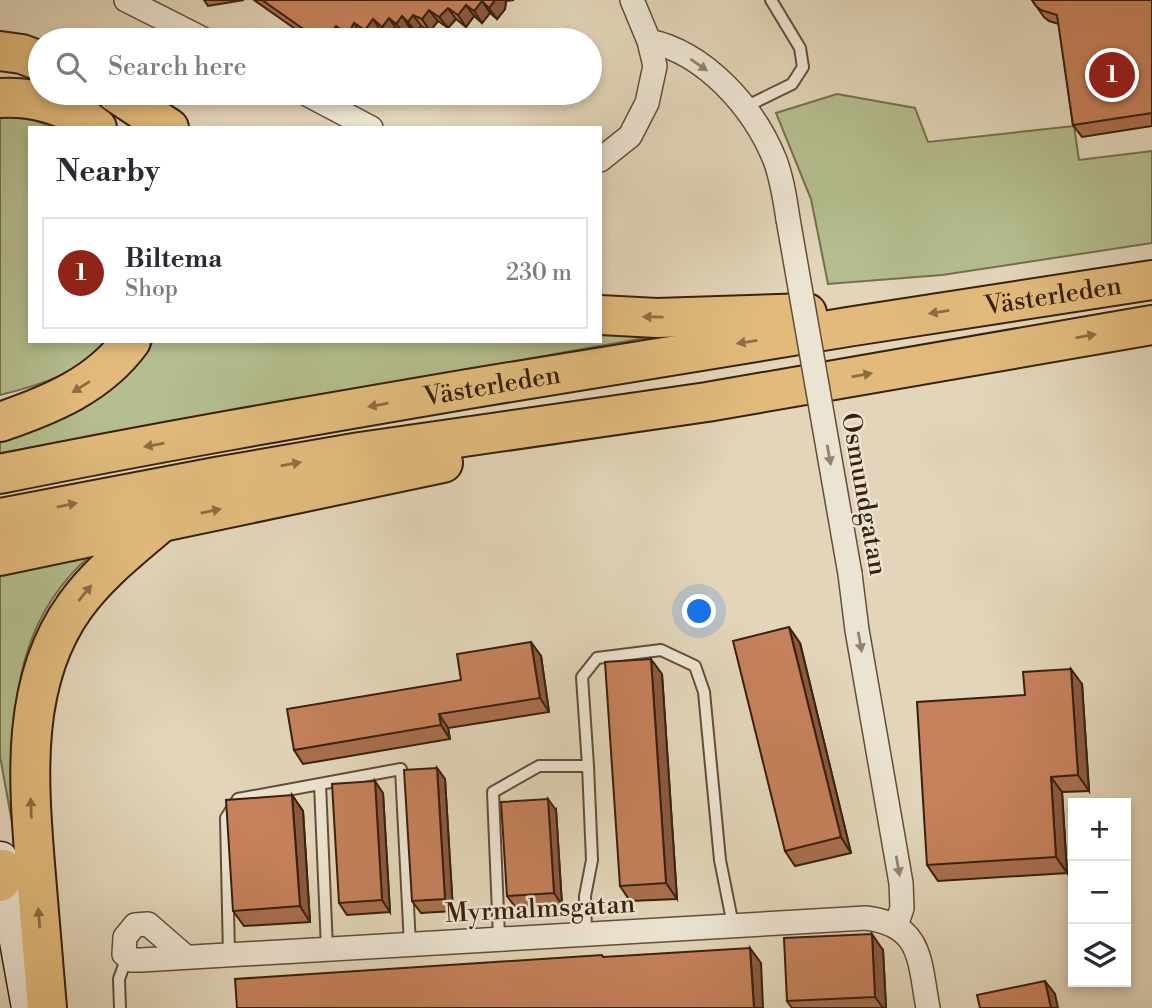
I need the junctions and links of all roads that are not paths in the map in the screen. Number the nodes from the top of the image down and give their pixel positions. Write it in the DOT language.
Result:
graph roads {
  1 [pos="126,0"];
  2 [pos="632,0"];
  3 [pos="772,0"];
  4 [pos="181,28"];
  5 [pos="649,41"];
  6 [pos="0,51"];
  7 [pos="28,56"];
  8 [pos="0,74"];
  9 [pos="28,75"];
  10 [pos="0,98"];
  11 [pos="28,100"];
  12 [pos="56,105"];
  13 [pos="134,105"];
  14 [pos="328,105"];
  15 [pos="745,107"];
  16 [pos="94,126"];
  17 [pos="166,126"];
  18 [pos="367,126"];
  19 [pos="602,158"];
  20 [pos="1152,280"];
  21 [pos="602,315"];
  22 [pos="1152,325"];
  23 [pos="839,328"];
  24 [pos="129,343"];
  25 [pos="707,402"];
  26 [pos="0,422"];
  27 [pos="0,474"];
  28 [pos="0,518"];
  29 [pos="163,521"];
  30 [pos="0,556"];
  31 [pos="588,766"];
  32 [pos="320,784"];
  33 [pos="1,868"];
  34 [pos="733,925"];
  35 [pos="896,926"];
  36 [pos="586,933"];
  37 [pos="499,937"];
  38 [pos="410,945"];
  39 [pos="327,949"];
  40 [pos="229,955"];
  41 [pos="127,957"];
  42 [pos="186,957"];
  43 [pos="28,1008"];
  44 [pos="47,1008"];
  45 [pos="120,1008"];
  46 [pos="928,1008"];
  1 -- 4 [label="street"];
  2 -- 5 [label="street"];
  3 -- 15 [label="lane"];
  5 -- 15 [label="street, Osmundgatan, one-way"];
  5 -- 19 [label="street"];
  6 -- 7 [label="highway"];
  8 -- 9 [label="highway"];
  10 -- 11 [label="highway"];
  12 -- 16 [label="highway"];
  13 -- 17 [label="highway"];
  14 -- 18 [label="street"];
  15 -- 35 [label="street, Osmundgatan, one-way, bridge"];
  20 -- 23 [label="highway, Västerleden, one-way"];
  23 -- 21 [label="highway, one-way"];
  25 -- 22 [label="highway, Västerleden, one-way"];
  23 -- 27 [label="highway, Västerleden, one-way"];
  24 -- 26 [label="highway, one-way"];
  28 -- 25 [label="highway, Västerleden, one-way"];
  29 -- 25 [label="highway, one-way"];
  29 -- 30 [label="highway"];
  44 -- 29 [label="highway, one-way"];
  31 -- 34 [label="lane"];
  31 -- 36 [label="lane"];
  31 -- 37 [label="lane"];
  32 -- 38 [label="lane"];
  32 -- 39 [label="lane"];
  32 -- 40 [label="lane"];
  33 -- 43 [label="main road"];
  34 -- 35 [label="street, Myrmalmsgatan"];
  34 -- 36 [label="street, Myrmalmsgatan"];
  35 -- 46 [label="street"];
  36 -- 37 [label="street, Myrmalmsgatan"];
  37 -- 38 [label="street, Myrmalmsgatan"];
  38 -- 39 [label="street, Myrmalmsgatan"];
  39 -- 40 [label="street, Myrmalmsgatan"];
  40 -- 42 [label="street, Myrmalmsgatan"];
  41 -- 42 [label="street, Myrmalmsgatan"];
  41 -- 42 [label="street"];
  41 -- 45 [label="lane"];
}
